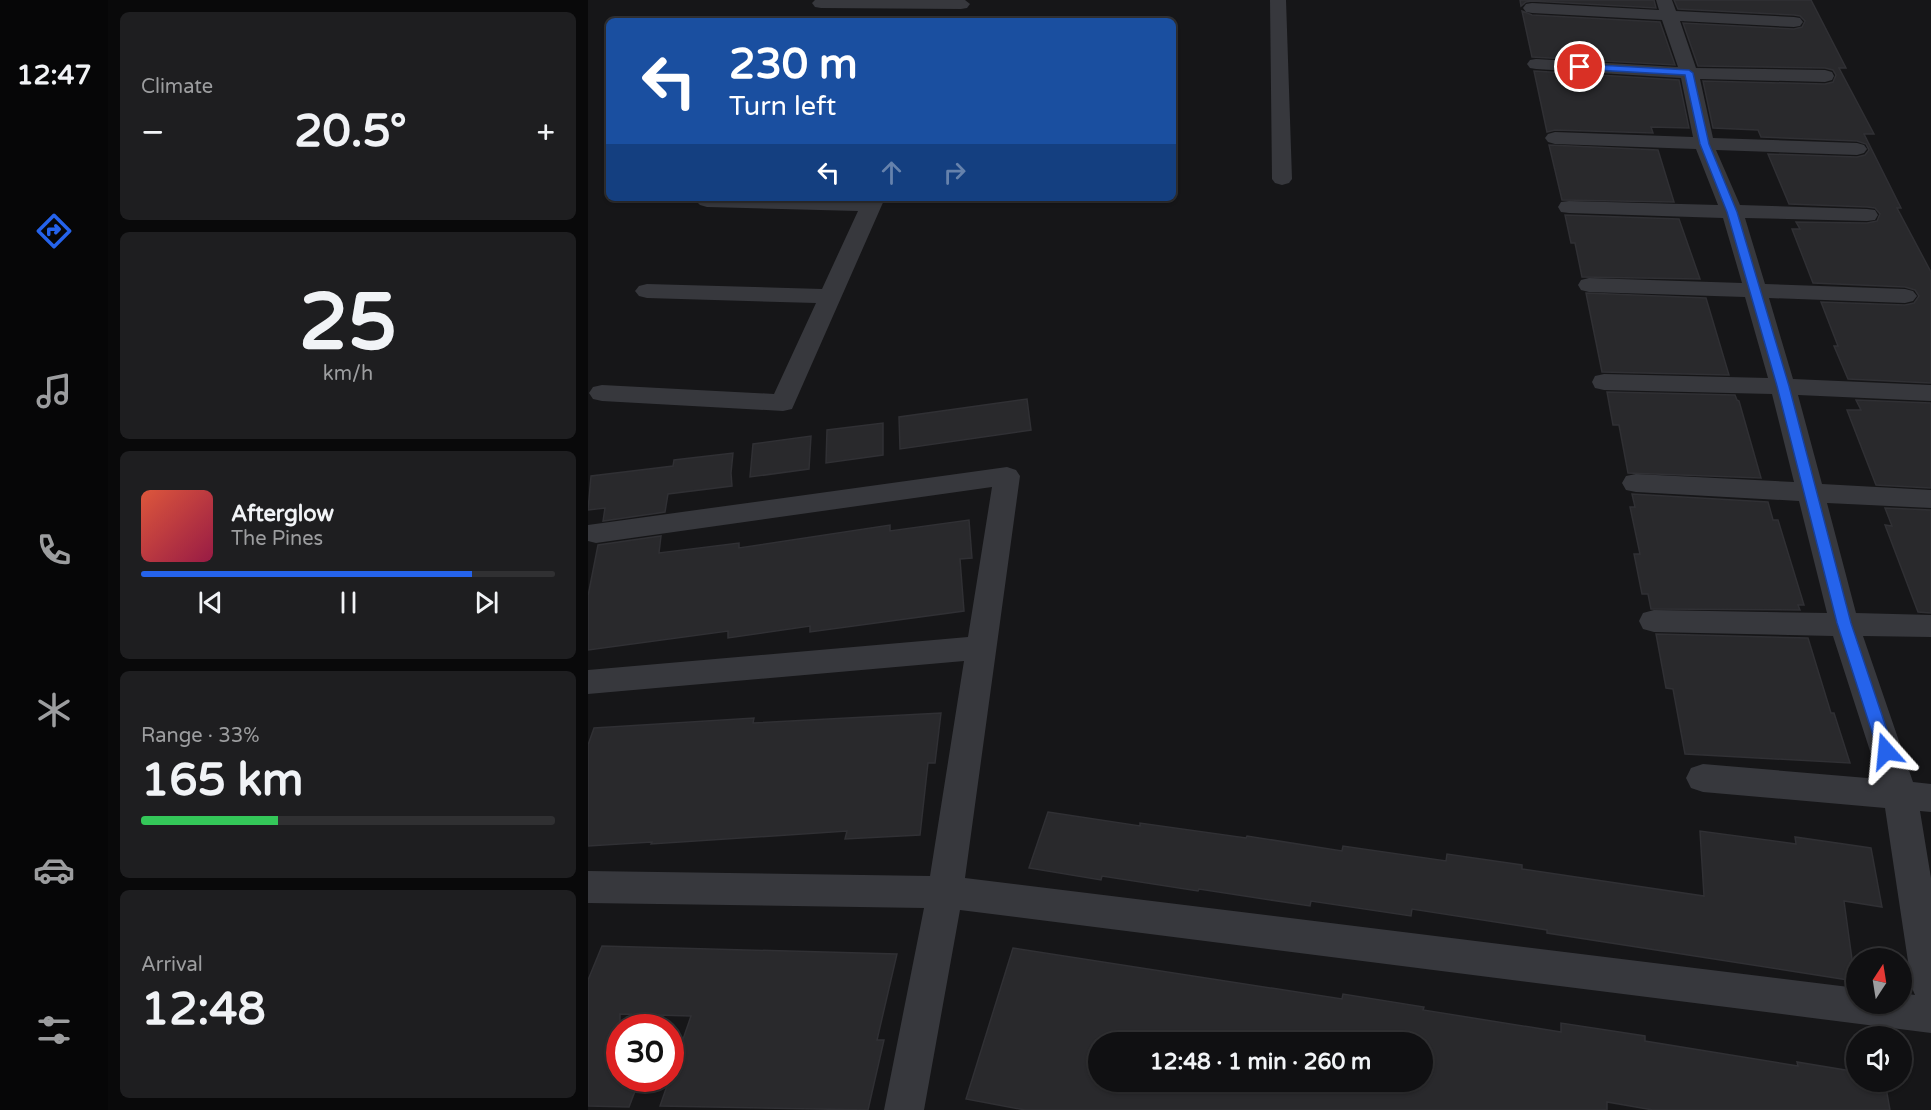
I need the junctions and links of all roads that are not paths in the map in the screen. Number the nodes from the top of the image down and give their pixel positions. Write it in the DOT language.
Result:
graph roads {
  1 [pos="1278,0"];
  2 [pos="962,2"];
  3 [pos="821,3"];
  4 [pos="1532,8"];
  5 [pos="1666,8"];
  6 [pos="955,18"];
  7 [pos="1794,22"];
  8 [pos="1536,64"];
  9 [pos="1689,73"];
  10 [pos="1825,76"];
  11 [pos="1555,138"];
  12 [pos="1704,144"];
  13 [pos="1857,150"];
  14 [pos="1282,178"];
  15 [pos="707,201"];
  16 [pos="873,201"];
  17 [pos="1569,207"];
  18 [pos="1732,212"];
  19 [pos="1866,215"];
  20 [pos="1588,285"];
  21 [pos="647,291"];
  22 [pos="1755,291"];
  23 [pos="831,296"];
  24 [pos="1905,296"];
  25 [pos="1604,382"];
  26 [pos="1783,386"];
  27 [pos="602,393"];
  28 [pos="1931,393"];
  29 [pos="1636,483"];
  30 [pos="1809,492"];
  31 [pos="1931,499"];
  32 [pos="596,533"];
  33 [pos="1654,621"];
  34 [pos="1844,623"];
  35 [pos="1931,626"];
  36 [pos="980,648"];
  37 [pos="588,681"];
  38 [pos="1703,778"];
  39 [pos="1915,796"];
  40 [pos="588,887"];
  41 [pos="945,892"];
  42 [pos="1931,988"];
  43 [pos="1931,1015"];
  44 [pos="904,1110"];
  1 -- 14 [label="street"];
  2 -- 3 [label="street"];
  2 -- 6 [label="street"];
  4 -- 5 [label="street"];
  5 -- 7 [label="street"];
  5 -- 9 [label="street"];
  8 -- 9 [label="street"];
  9 -- 10 [label="street"];
  9 -- 12 [label="street"];
  11 -- 12 [label="street"];
  12 -- 13 [label="street"];
  12 -- 18 [label="street"];
  15 -- 16 [label="street"];
  16 -- 23 [label="street"];
  17 -- 18 [label="street"];
  18 -- 19 [label="street"];
  18 -- 22 [label="street"];
  20 -- 22 [label="street"];
  21 -- 23 [label="street"];
  22 -- 24 [label="street"];
  22 -- 26 [label="street"];
  23 -- 27 [label="street"];
  25 -- 26 [label="street"];
  26 -- 28 [label="street"];
  26 -- 30 [label="street"];
  29 -- 30 [label="street"];
  30 -- 31 [label="street"];
  30 -- 34 [label="street"];
  32 -- 36 [label="street"];
  33 -- 34 [label="street"];
  34 -- 35 [label="street"];
  34 -- 39 [label="street"];
  36 -- 37 [label="street"];
  36 -- 41 [label="street"];
  38 -- 39 [label="street"];
  39 -- 42 [label="street"];
  40 -- 41 [label="street"];
  41 -- 43 [label="street"];
  41 -- 44 [label="street"];
}
